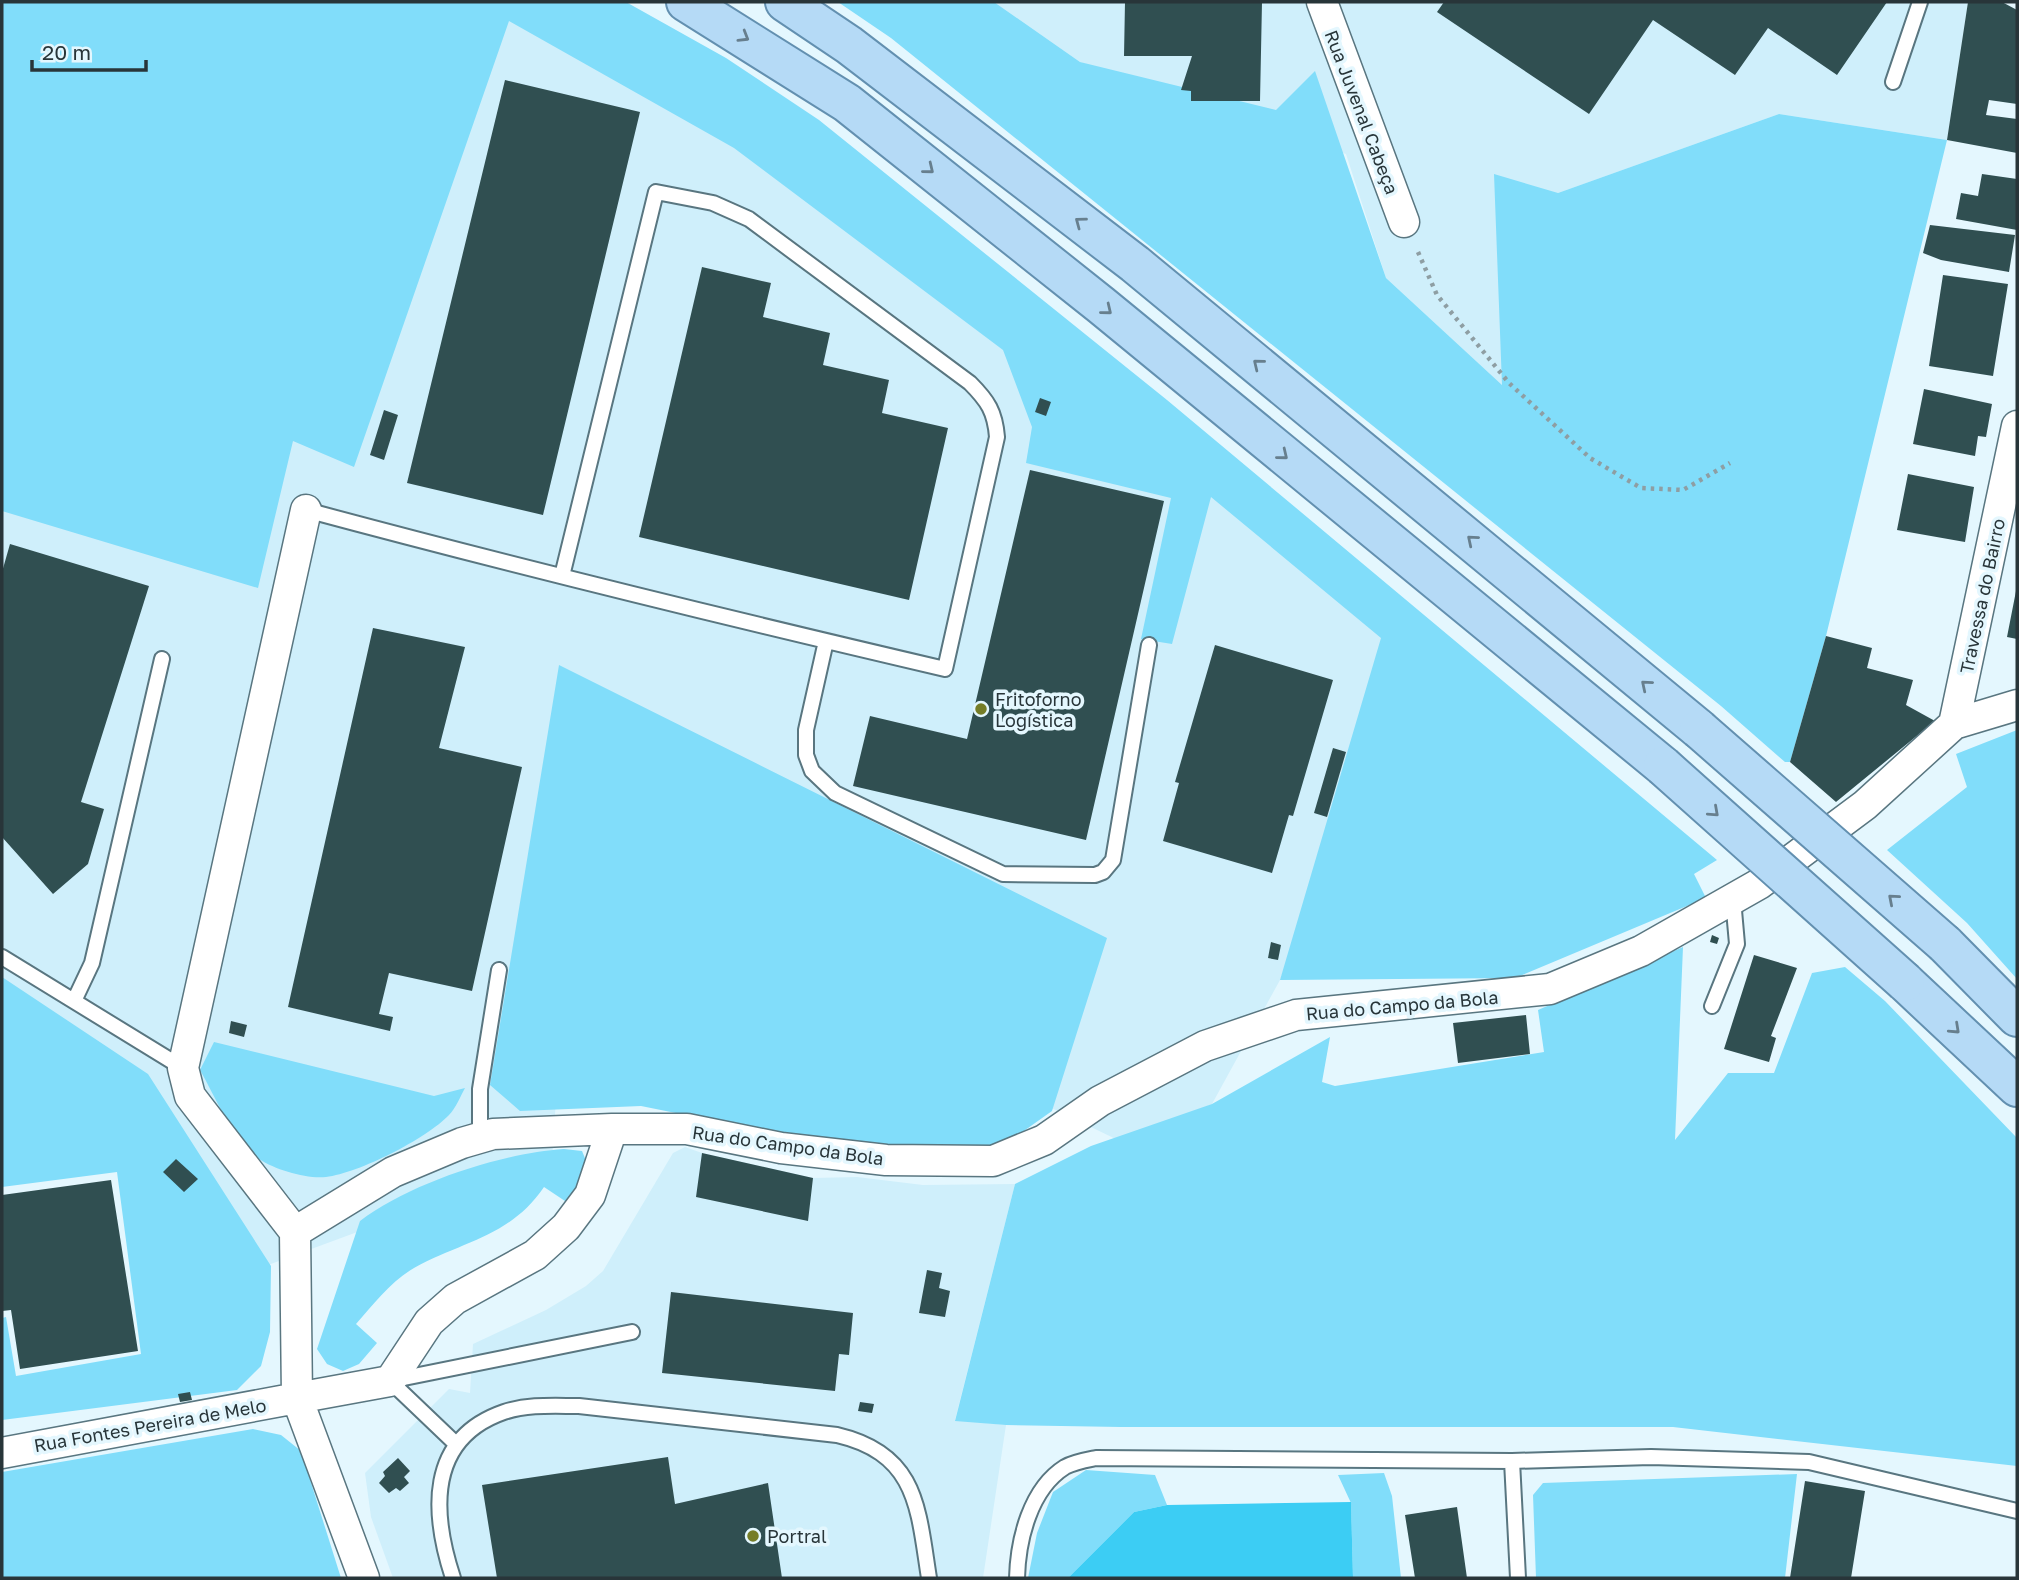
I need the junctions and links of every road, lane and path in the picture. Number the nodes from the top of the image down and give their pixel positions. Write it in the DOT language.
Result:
graph roads {
  1 [pos="686,2"];
  2 [pos="785,2"];
  3 [pos="1322,2"];
  4 [pos="1920,2"];
  5 [pos="1893,82"];
  6 [pos="1404,222"];
  7 [pos="2017,426"];
  8 [pos="1730,463"];
  9 [pos="306,510"];
  10 [pos="562,576"];
  11 [pos="825,641"];
  12 [pos="1149,645"];
  13 [pos="162,659"];
  14 [pos="2017,705"];
  15 [pos="1954,724"];
  16 [pos="1733,899"];
  17 [pos="2,957"];
  18 [pos="499,970"];
  19 [pos="74,1001"];
  20 [pos="1712,1006"];
  21 [pos="2017,1017"];
  22 [pos="183,1068"];
  23 [pos="2017,1087"];
  24 [pos="612,1129"];
  25 [pos="480,1138"];
  26 [pos="295,1232"];
  27 [pos="632,1332"];
  28 [pos="390,1381"];
  29 [pos="298,1398"];
  30 [pos="456,1444"];
  31 [pos="2,1453"];
  32 [pos="1513,1461"];
  33 [pos="2017,1511"];
  34 [pos="364,1578"];
  35 [pos="453,1578"];
  36 [pos="929,1578"];
  37 [pos="1017,1578"];
  38 [pos="1518,1578"];
  1 -- 23 [label="main road, one-way, bridge"];
  21 -- 2 [label="main road, one-way, bridge"];
  3 -- 6 [label="street, Rua Juvenal Cabeça"];
  4 -- 5 [label="lane"];
  6 -- 8 [label="path"];
  7 -- 15 [label="street, Travessa do Bairro"];
  9 -- 10 [label="lane"];
  9 -- 22 [label="street"];
  10 -- 11 [label="lane"];
  10 -- 11 [label="lane"];
  11 -- 12 [label="lane"];
  13 -- 19 [label="lane"];
  14 -- 15 [label="street, Rua do Campo da Bola"];
  15 -- 16 [label="street, Rua do Campo da Bola"];
  16 -- 20 [label="lane"];
  16 -- 24 [label="street, Rua do Campo da Bola"];
  17 -- 19 [label="lane"];
  18 -- 25 [label="lane"];
  19 -- 22 [label="lane"];
  22 -- 26 [label="street"];
  24 -- 25 [label="street, Rua do Campo da Bola"];
  24 -- 28 [label="street"];
  25 -- 26 [label="street, Rua do Campo da Bola"];
  26 -- 29 [label="street"];
  27 -- 28 [label="lane"];
  28 -- 29 [label="street, Rua Fontes Pereira de Melo"];
  28 -- 30 [label="lane"];
  29 -- 31 [label="street, Rua Fontes Pereira de Melo"];
  29 -- 34 [label="street"];
  30 -- 35 [label="lane"];
  30 -- 36 [label="lane"];
  32 -- 33 [label="lane"];
  32 -- 37 [label="lane"];
  32 -- 38 [label="lane"];
}
